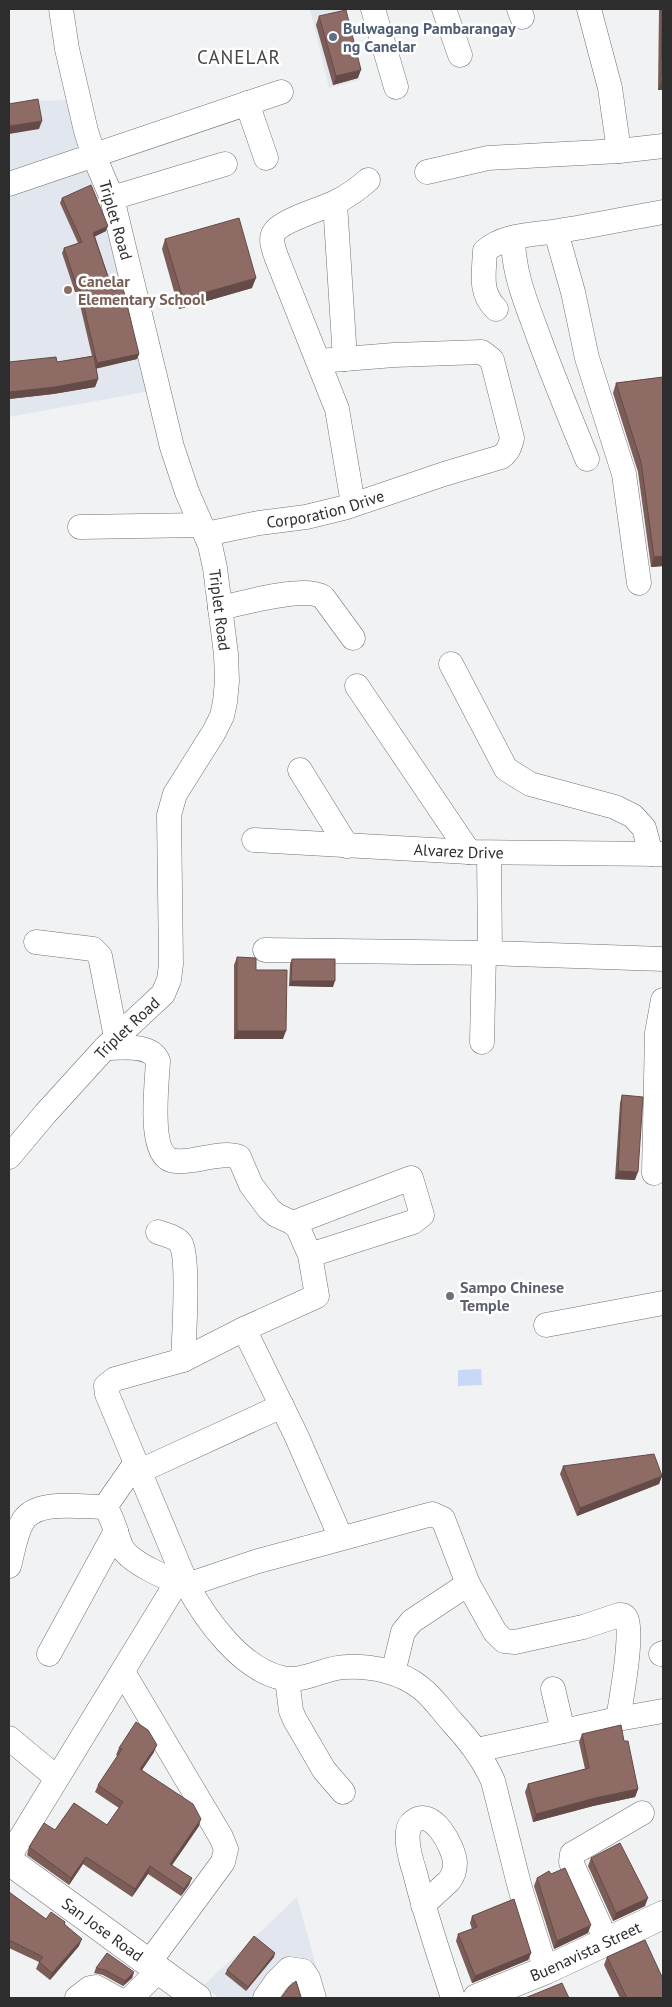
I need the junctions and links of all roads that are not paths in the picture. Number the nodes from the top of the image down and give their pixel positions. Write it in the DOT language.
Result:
graph roads {
  1 [pos="61,9"];
  2 [pos="373,9"];
  3 [pos="444,9"];
  4 [pos="589,9"];
  5 [pos="460,55"];
  6 [pos="396,87"];
  7 [pos="281,92"];
  8 [pos="247,103"];
  9 [pos="663,146"];
  10 [pos="619,151"];
  11 [pos="94,156"];
  12 [pos="266,158"];
  13 [pos="225,164"];
  14 [pos="427,172"];
  15 [pos="368,180"];
  16 [pos="9,184"];
  17 [pos="112,198"];
  18 [pos="336,203"];
  19 [pos="663,212"];
  20 [pos="556,232"];
  21 [pos="513,238"];
  22 [pos="496,309"];
  23 [pos="345,359"];
  24 [pos="319,361"];
  25 [pos="587,459"];
  26 [pos="353,504"];
  27 [pos="80,527"];
  28 [pos="204,530"];
  29 [pos="638,583"];
  30 [pos="220,608"];
  31 [pos="353,638"];
  32 [pos="451,664"];
  33 [pos="357,686"];
  34 [pos="300,770"];
  35 [pos="254,840"];
  36 [pos="347,846"];
  37 [pos="479,853"];
  38 [pos="657,854"];
  39 [pos="36,942"];
  40 [pos="265,950"];
  41 [pos="487,953"];
  42 [pos="663,959"];
  43 [pos="663,1000"];
  44 [pos="110,1042"];
  45 [pos="482,1042"];
  46 [pos="9,1156"];
  47 [pos="654,1173"];
  48 [pos="293,1223"];
  49 [pos="158,1232"];
  50 [pos="310,1255"];
  51 [pos="663,1303"];
  52 [pos="546,1325"];
  53 [pos="244,1328"];
  54 [pos="183,1360"];
  55 [pos="282,1406"];
  56 [pos="138,1468"];
  57 [pos="105,1507"];
  58 [pos="116,1531"];
  59 [pos="341,1538"];
  60 [pos="9,1566"];
  61 [pos="182,1583"];
  62 [pos="468,1584"];
  63 [pos="49,1654"];
  64 [pos="123,1672"];
  65 [pos="393,1673"];
  66 [pos="287,1679"];
  67 [pos="553,1689"];
  68 [pos="663,1711"];
  69 [pos="618,1719"];
  70 [pos="562,1731"];
  71 [pos="9,1738"];
  72 [pos="477,1750"];
  73 [pos="57,1778"];
  74 [pos="343,1792"];
  75 [pos="642,1813"];
  76 [pos="9,1857"];
  77 [pos="9,1861"];
  78 [pos="423,1905"];
  79 [pos="663,1915"];
  80 [pos="607,1942"];
  81 [pos="153,1967"];
  82 [pos="546,1970"];
  83 [pos="505,1993"];
  84 [pos="193,1997"];
  85 [pos="77,1998"];
  86 [pos="116,1998"];
  87 [pos="131,1998"];
  88 [pos="265,1998"];
  89 [pos="314,1998"];
  90 [pos="453,1998"];
  91 [pos="477,1998"];
  1 -- 11 [label="street, Triplet Road"];
  2 -- 6 [label="street"];
  3 -- 5 [label="street"];
  4 -- 10 [label="street"];
  7 -- 8 [label="street"];
  8 -- 11 [label="street"];
  8 -- 12 [label="street"];
  9 -- 10 [label="street"];
  10 -- 14 [label="street"];
  11 -- 16 [label="street"];
  11 -- 17 [label="street, Triplet Road"];
  13 -- 17 [label="street"];
  15 -- 18 [label="street"];
  17 -- 28 [label="street, Triplet Road"];
  18 -- 23 [label="street"];
  18 -- 24 [label="street"];
  19 -- 20 [label="street"];
  20 -- 21 [label="street"];
  20 -- 29 [label="street"];
  21 -- 22 [label="street"];
  21 -- 25 [label="street"];
  23 -- 24 [label="street, Corporation Drive"];
  23 -- 26 [label="street, Corporation Drive"];
  24 -- 26 [label="street"];
  26 -- 28 [label="street, Corporation Drive"];
  27 -- 28 [label="street, Corporation Drive"];
  28 -- 30 [label="street, Triplet Road"];
  30 -- 31 [label="street"];
  30 -- 44 [label="street, Triplet Road"];
  32 -- 38 [label="street"];
  33 -- 37 [label="street"];
  34 -- 36 [label="street"];
  35 -- 36 [label="street, Alvarez Drive"];
  36 -- 37 [label="street, Alvarez Drive"];
  37 -- 38 [label="street, Alvarez Drive"];
  37 -- 41 [label="street"];
  39 -- 44 [label="street"];
  40 -- 41 [label="street"];
  41 -- 42 [label="street"];
  41 -- 45 [label="street"];
  43 -- 47 [label="street"];
  44 -- 46 [label="street, Triplet Road"];
  44 -- 48 [label="street"];
  48 -- 50 [label="street"];
  48 -- 50 [label="street"];
  49 -- 54 [label="street"];
  50 -- 53 [label="street"];
  51 -- 52 [label="street"];
  53 -- 54 [label="street"];
  53 -- 55 [label="street"];
  54 -- 56 [label="street"];
  55 -- 56 [label="street"];
  55 -- 59 [label="street"];
  56 -- 57 [label="street"];
  56 -- 61 [label="street"];
  57 -- 58 [label="street"];
  57 -- 60 [label="street"];
  58 -- 61 [label="street"];
  58 -- 63 [label="street"];
  59 -- 61 [label="street"];
  59 -- 62 [label="street"];
  61 -- 64 [label="street"];
  61 -- 66 [label="street"];
  62 -- 65 [label="street"];
  62 -- 69 [label="street"];
  64 -- 73 [label="street"];
  64 -- 81 [label="street"];
  65 -- 66 [label="street"];
  65 -- 72 [label="street"];
  66 -- 74 [label="street"];
  67 -- 70 [label="street"];
  68 -- 69 [label="street"];
  69 -- 70 [label="street"];
  70 -- 72 [label="street"];
  71 -- 73 [label="street"];
  72 -- 82 [label="street"];
  73 -- 76 [label="street"];
  75 -- 80 [label="street"];
  77 -- 81 [label="main road, San Jose Road"];
  78 -- 90 [label="street"];
  79 -- 80 [label="main road, Buenavista Street"];
  80 -- 82 [label="main road, Buenavista Street"];
  81 -- 84 [label="main road, San Jose Road"];
  81 -- 87 [label="street"];
  82 -- 83 [label="main road, Buenavista Street"];
  83 -- 91 [label="main road, Buenavista Street"];
  85 -- 86 [label="street"];
  88 -- 89 [label="street"];
}
